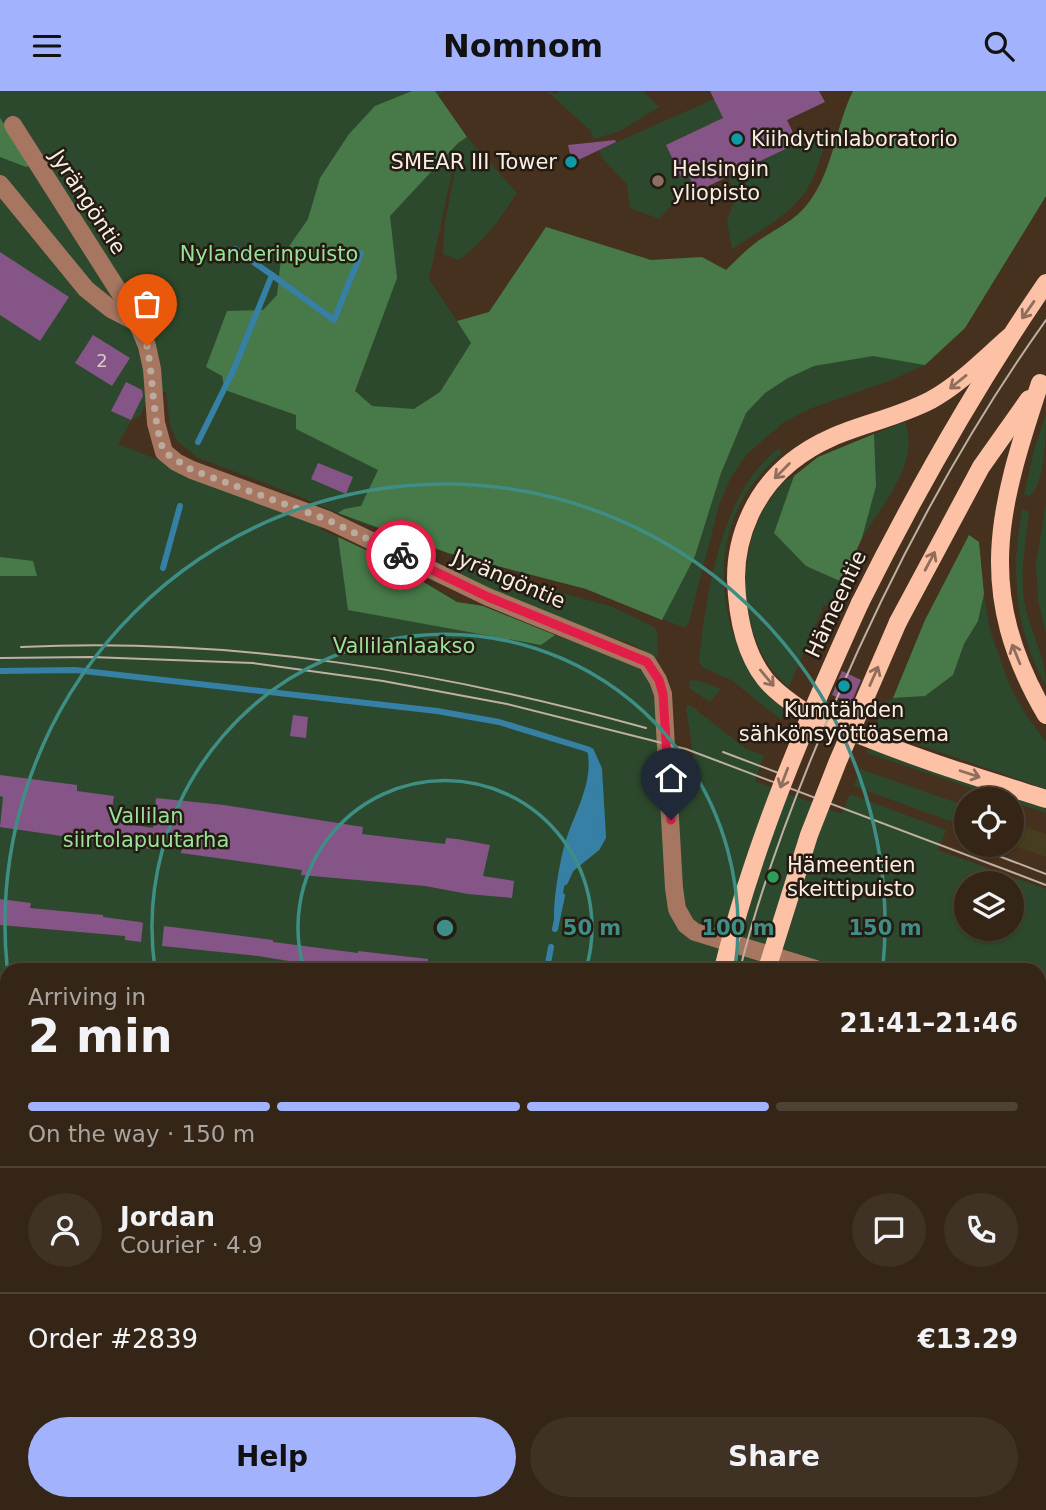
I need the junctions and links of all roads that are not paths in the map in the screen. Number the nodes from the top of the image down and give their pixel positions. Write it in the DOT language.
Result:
graph roads {
  1 [pos="13,125"];
  2 [pos="0,184"];
  3 [pos="1046,283"];
  4 [pos="135,322"];
  5 [pos="1009,337"];
  6 [pos="1043,379"];
  7 [pos="1046,715"];
  8 [pos="1046,799"];
  9 [pos="725,963"];
  10 [pos="769,963"];
  11 [pos="796,963"];
  1 -- 4 [label="street, Jyrängöntie"];
  2 -- 4 [label="street"];
  3 -- 5 [label="main road, Hämeentie, one-way"];
  4 -- 11 [label="street, Jyrängöntie"];
  5 -- 8 [label="main road, one-way"];
  5 -- 9 [label="main road, Hämeentie, one-way, bridge"];
  7 -- 6 [label="main road, one-way"];
  10 -- 6 [label="main road, one-way, bridge"];
}
